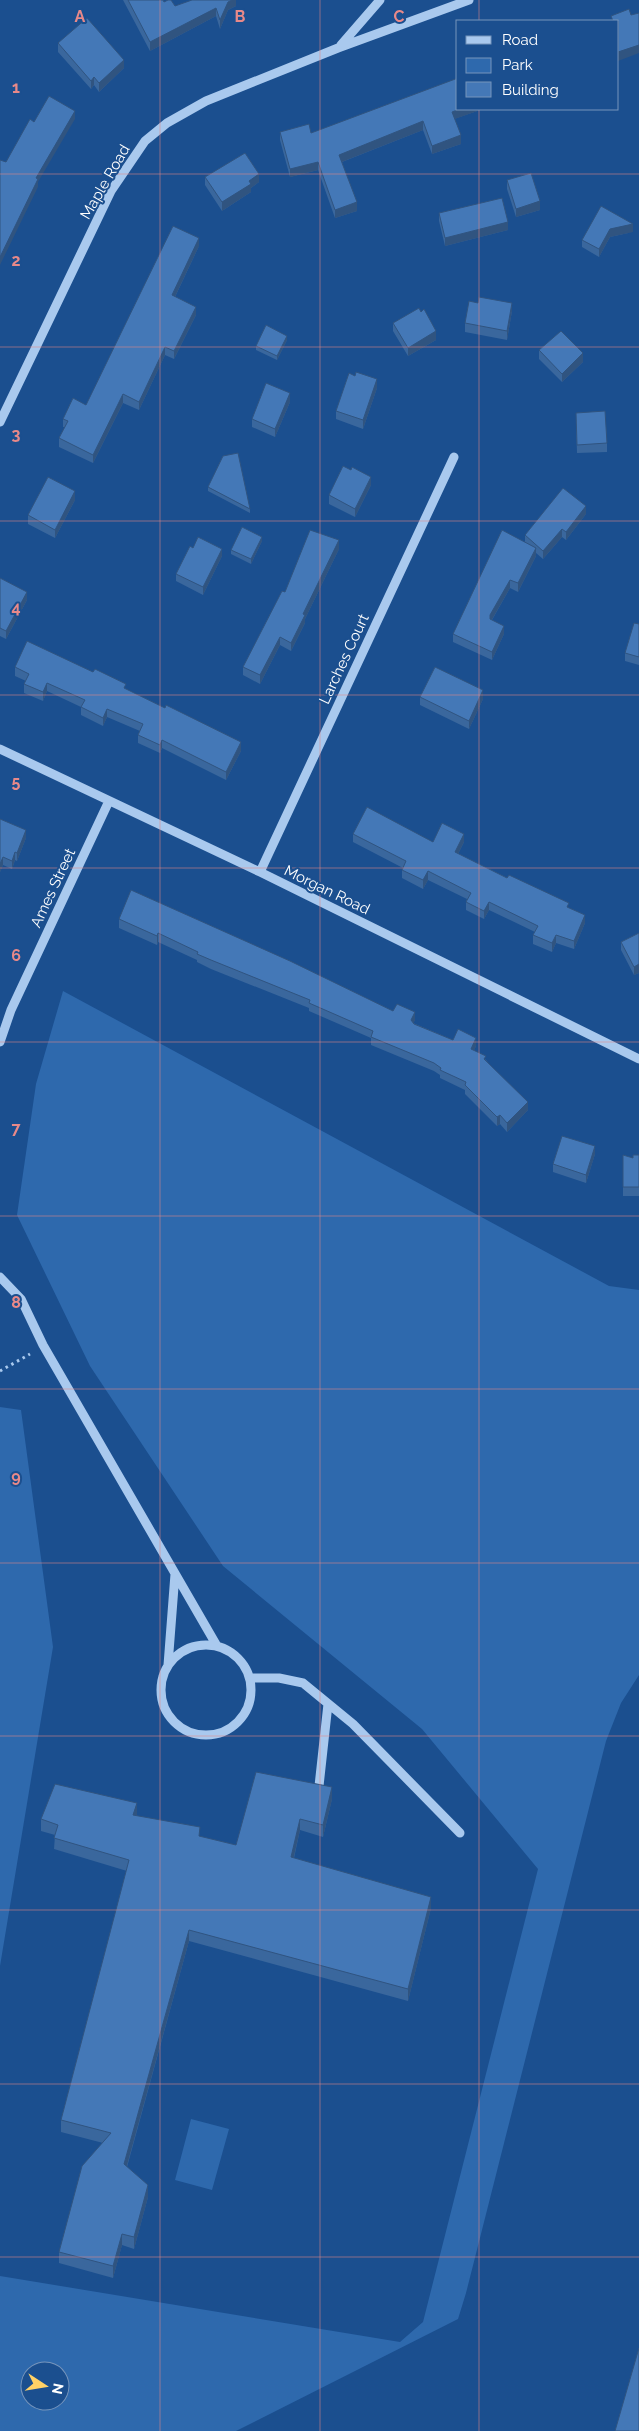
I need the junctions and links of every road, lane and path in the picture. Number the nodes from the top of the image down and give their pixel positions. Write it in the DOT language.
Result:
graph roads {
  1 [pos="380,0"];
  2 [pos="470,0"];
  3 [pos="338,48"];
  4 [pos="0,422"];
  5 [pos="454,457"];
  6 [pos="0,749"];
  7 [pos="109,801"];
  8 [pos="260,872"];
  9 [pos="0,1042"];
  10 [pos="639,1059"];
  11 [pos="0,1277"];
  12 [pos="43,1345"];
  13 [pos="0,1370"];
  14 [pos="175,1574"];
  15 [pos="217,1646"];
  16 [pos="168,1666"];
  17 [pos="250,1678"];
  18 [pos="328,1704"];
  19 [pos="318,1786"];
  20 [pos="460,1833"];
  1 -- 3 [label="street"];
  2 -- 3 [label="street, Maple Road"];
  3 -- 4 [label="street, Maple Road"];
  5 -- 8 [label="street, Larches Court"];
  6 -- 7 [label="street, Morgan Road"];
  7 -- 8 [label="street, Morgan Road"];
  7 -- 9 [label="street, Ames Street"];
  8 -- 10 [label="street, Morgan Road"];
  11 -- 12 [label="street"];
  12 -- 13 [label="path"];
  12 -- 14 [label="street"];
  14 -- 15 [label="street"];
  14 -- 16 [label="street"];
  15 -- 16 [label="street"];
  15 -- 17 [label="street"];
  16 -- 17 [label="street"];
  17 -- 18 [label="street"];
  18 -- 19 [label="street"];
  18 -- 20 [label="street"];
}
